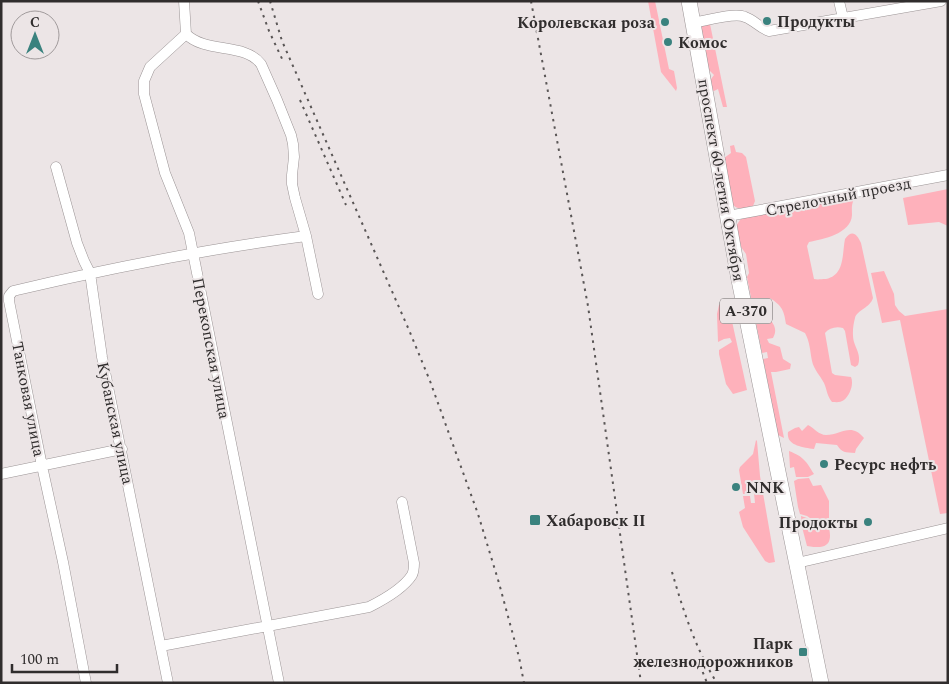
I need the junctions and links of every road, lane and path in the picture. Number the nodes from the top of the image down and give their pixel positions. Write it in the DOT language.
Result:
graph roads {
  1 [pos="184,1"];
  2 [pos="689,1"];
  3 [pos="840,1"];
  4 [pos="941,1"];
  5 [pos="843,18"];
  6 [pos="693,23"];
  7 [pos="186,34"];
  8 [pos="56,167"];
  9 [pos="948,175"];
  10 [pos="728,216"];
  11 [pos="306,236"];
  12 [pos="193,253"];
  13 [pos="90,273"];
  14 [pos="318,294"];
  15 [pos="122,449"];
  16 [pos="42,466"];
  17 [pos="1,474"];
  18 [pos="402,502"];
  19 [pos="948,528"];
  20 [pos="797,563"];
  21 [pos="268,627"];
  22 [pos="161,646"];
  23 [pos="86,683"];
  24 [pos="168,683"];
  25 [pos="279,683"];
  26 [pos="821,683"];
  1 -- 7 [label="street"];
  2 -- 6 [label="highway, проспект 60-летия Октября / А-370"];
  3 -- 5 [label="street"];
  4 -- 5 [label="street"];
  5 -- 6 [label="street"];
  6 -- 10 [label="highway, проспект 60-летия Октября / А-370"];
  7 -- 11 [label="street"];
  7 -- 12 [label="street, Перекопская улица"];
  8 -- 13 [label="street, Кубанская улица"];
  9 -- 10 [label="street, Стрелочный проезд"];
  10 -- 20 [label="highway, проспект 60-летия Октября / А-370"];
  11 -- 12 [label="street, Танковая улица"];
  11 -- 14 [label="street"];
  12 -- 13 [label="street, Танковая улица"];
  12 -- 21 [label="street, Перекопская улица"];
  13 -- 15 [label="street, Кубанская улица"];
  13 -- 16 [label="street, Танковая улица"];
  15 -- 16 [label="street"];
  15 -- 22 [label="street, Кубанская улица"];
  16 -- 17 [label="street"];
  16 -- 23 [label="street, Танковая улица"];
  18 -- 21 [label="street"];
  19 -- 20 [label="street"];
  20 -- 26 [label="highway, проспект 60-летия Октября / А-370"];
  21 -- 22 [label="street"];
  21 -- 25 [label="street, Перекопская улица"];
  22 -- 24 [label="street, Кубанская улица"];
}
